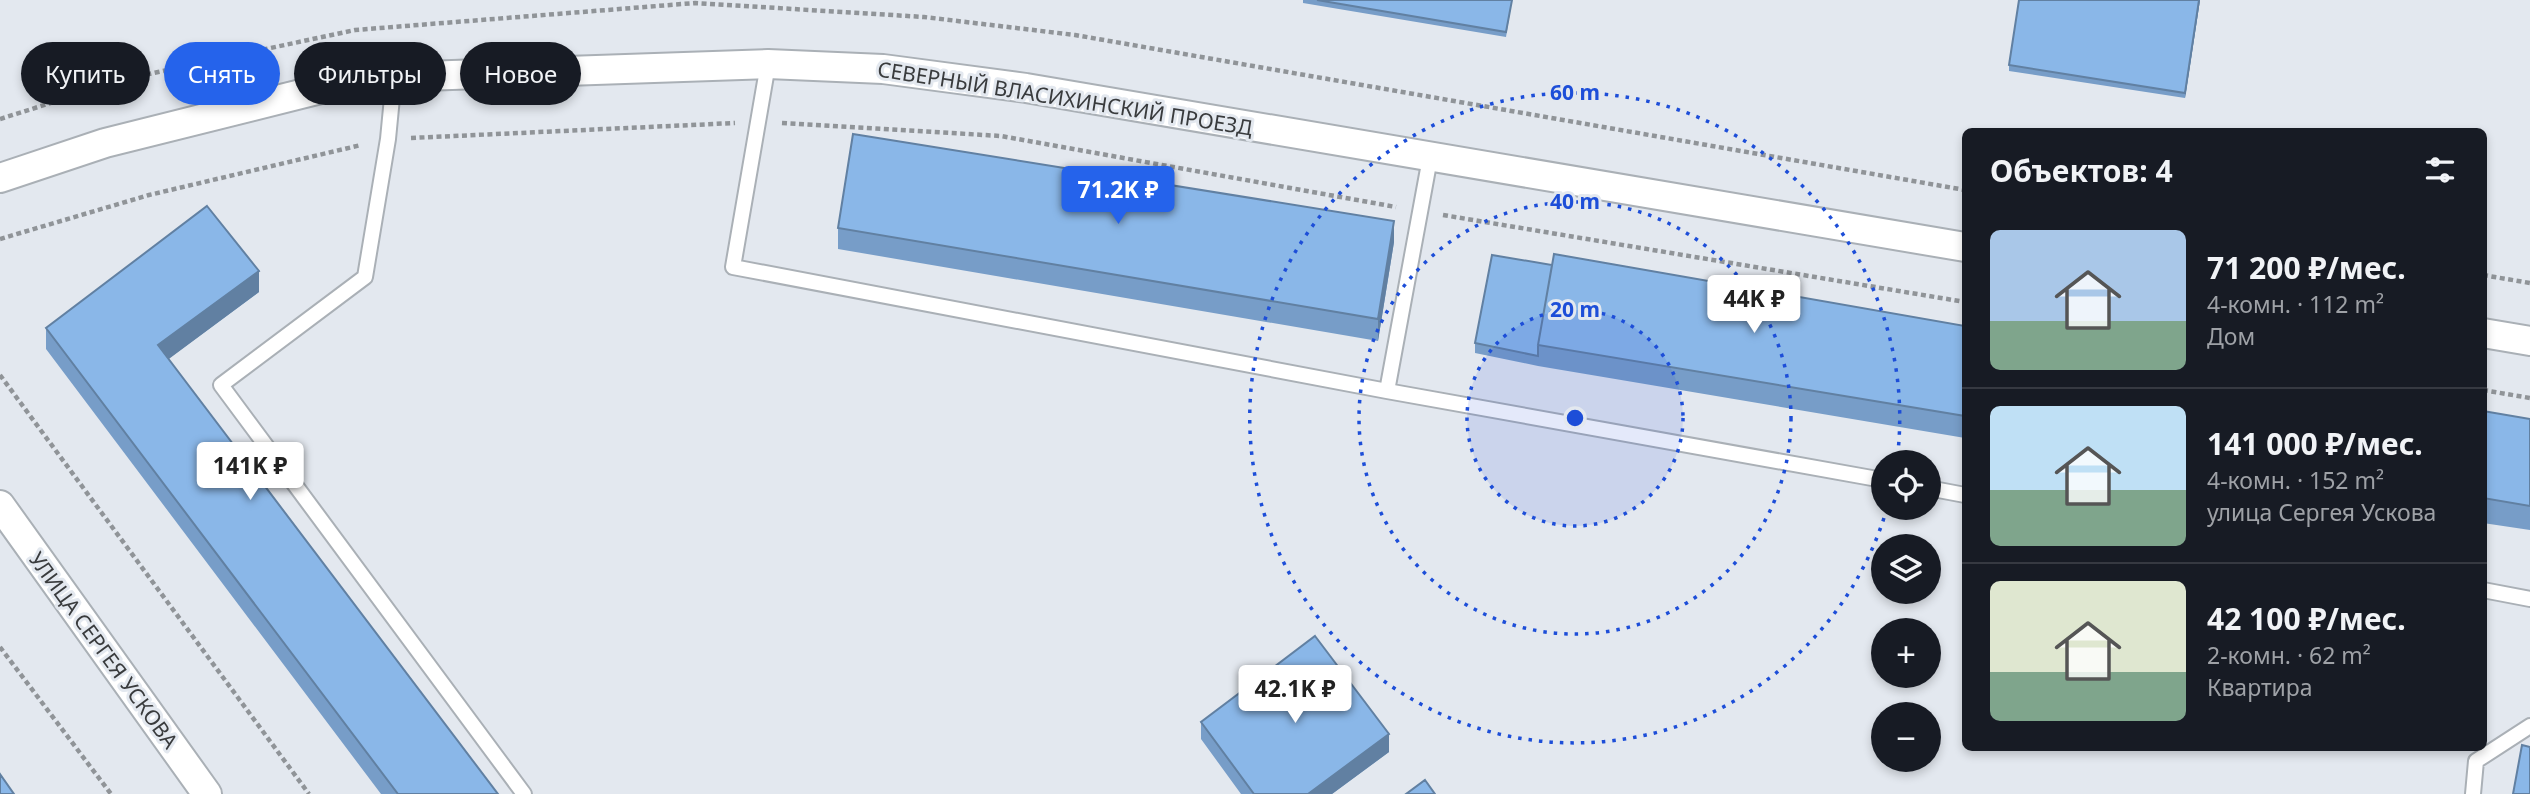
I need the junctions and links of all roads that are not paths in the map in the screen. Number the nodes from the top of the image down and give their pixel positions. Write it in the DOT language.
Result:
graph roads {
  1 [pos="768,64"];
  2 [pos="446,75"];
  3 [pos="294,96"];
  4 [pos="391,105"];
  5 [pos="1430,158"];
  6 [pos="0,178"];
  7 [pos="1962,247"];
  8 [pos="2487,334"];
  9 [pos="2530,341"];
  10 [pos="1387,391"];
  11 [pos="1871,478"];
  12 [pos="1941,490"];
  13 [pos="1962,494"];
  14 [pos="0,505"];
  15 [pos="2487,591"];
  16 [pos="2530,599"];
  17 [pos="2530,726"];
  18 [pos="207,794"];
  19 [pos="524,794"];
  20 [pos="2473,794"];
  1 -- 2 [label="street, СЕВЕРНЫЙ ВЛАСИХИНСКИЙ ПРОЕЗД"];
  1 -- 5 [label="street, СЕВЕРНЫЙ ВЛАСИХИНСКИЙ ПРОЕЗД"];
  1 -- 10 [label="lane"];
  3 -- 6 [label="street, СЕВЕРНЫЙ ВЛАСИХИНСКИЙ ПРОЕЗД"];
  4 -- 19 [label="lane"];
  5 -- 7 [label="street, СЕВЕРНЫЙ ВЛАСИХИНСКИЙ ПРОЕЗД"];
  5 -- 10 [label="lane"];
  8 -- 9 [label="street"];
  10 -- 11 [label="lane"];
  12 -- 13 [label="lane"];
  14 -- 18 [label="street, УЛИЦА СЕРГЕЯ УСКОВА"];
  15 -- 16 [label="lane"];
  17 -- 20 [label="lane"];
}
